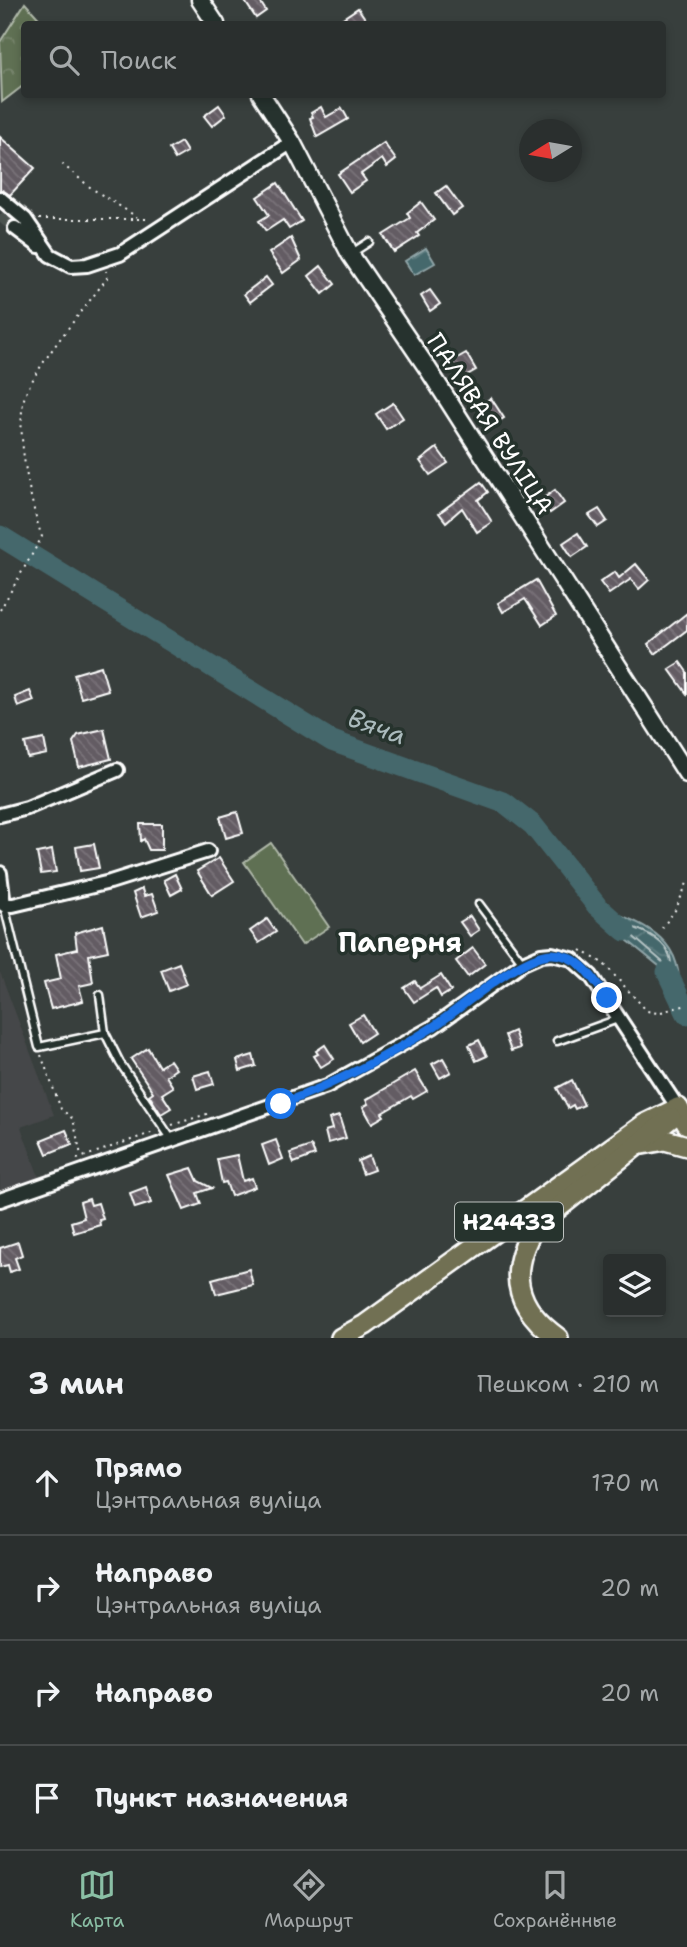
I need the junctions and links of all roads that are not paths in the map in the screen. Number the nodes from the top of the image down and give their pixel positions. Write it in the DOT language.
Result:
graph roads {
  1 [pos="200,0"];
  2 [pos="214,21"];
  3 [pos="264,98"];
  4 [pos="292,142"];
  5 [pos="0,198"];
  6 [pos="369,242"];
  7 [pos="350,254"];
  8 [pos="117,770"];
  9 [pos="687,774"];
  10 [pos="0,814"];
  11 [pos="208,851"];
  12 [pos="0,873"];
  13 [pos="479,904"];
  14 [pos="2,905"];
  15 [pos="523,963"];
  16 [pos="100,995"];
  17 [pos="620,1018"];
  18 [pos="105,1034"];
  19 [pos="557,1041"];
  20 [pos="682,1116"];
  21 [pos="172,1140"];
  22 [pos="639,1146"];
  23 [pos="687,1146"];
  24 [pos="0,1200"];
  25 [pos="341,1338"];
  26 [pos="558,1338"];
  1 -- 2 [label="main road"];
  3 -- 4 [label="main road, ПАЛЯВАЯ ВУЛІЦА"];
  4 -- 5 [label="street"];
  4 -- 7 [label="main road, ПАЛЯВАЯ ВУЛІЦА"];
  6 -- 7 [label="lane"];
  7 -- 9 [label="main road, ПАЛЯВАЯ ВУЛІЦА"];
  8 -- 10 [label="street"];
  11 -- 14 [label="street"];
  12 -- 14 [label="street"];
  13 -- 15 [label="lane"];
  14 -- 18 [label="lane"];
  15 -- 17 [label="street"];
  15 -- 21 [label="street"];
  16 -- 18 [label="lane"];
  17 -- 19 [label="lane"];
  17 -- 20 [label="street"];
  18 -- 21 [label="lane"];
  20 -- 22 [label="highway, Н24433"];
  20 -- 25 [label="highway, Н24433"];
  21 -- 24 [label="street"];
  22 -- 23 [label="highway"];
  22 -- 26 [label="highway, Н24433"];
}
